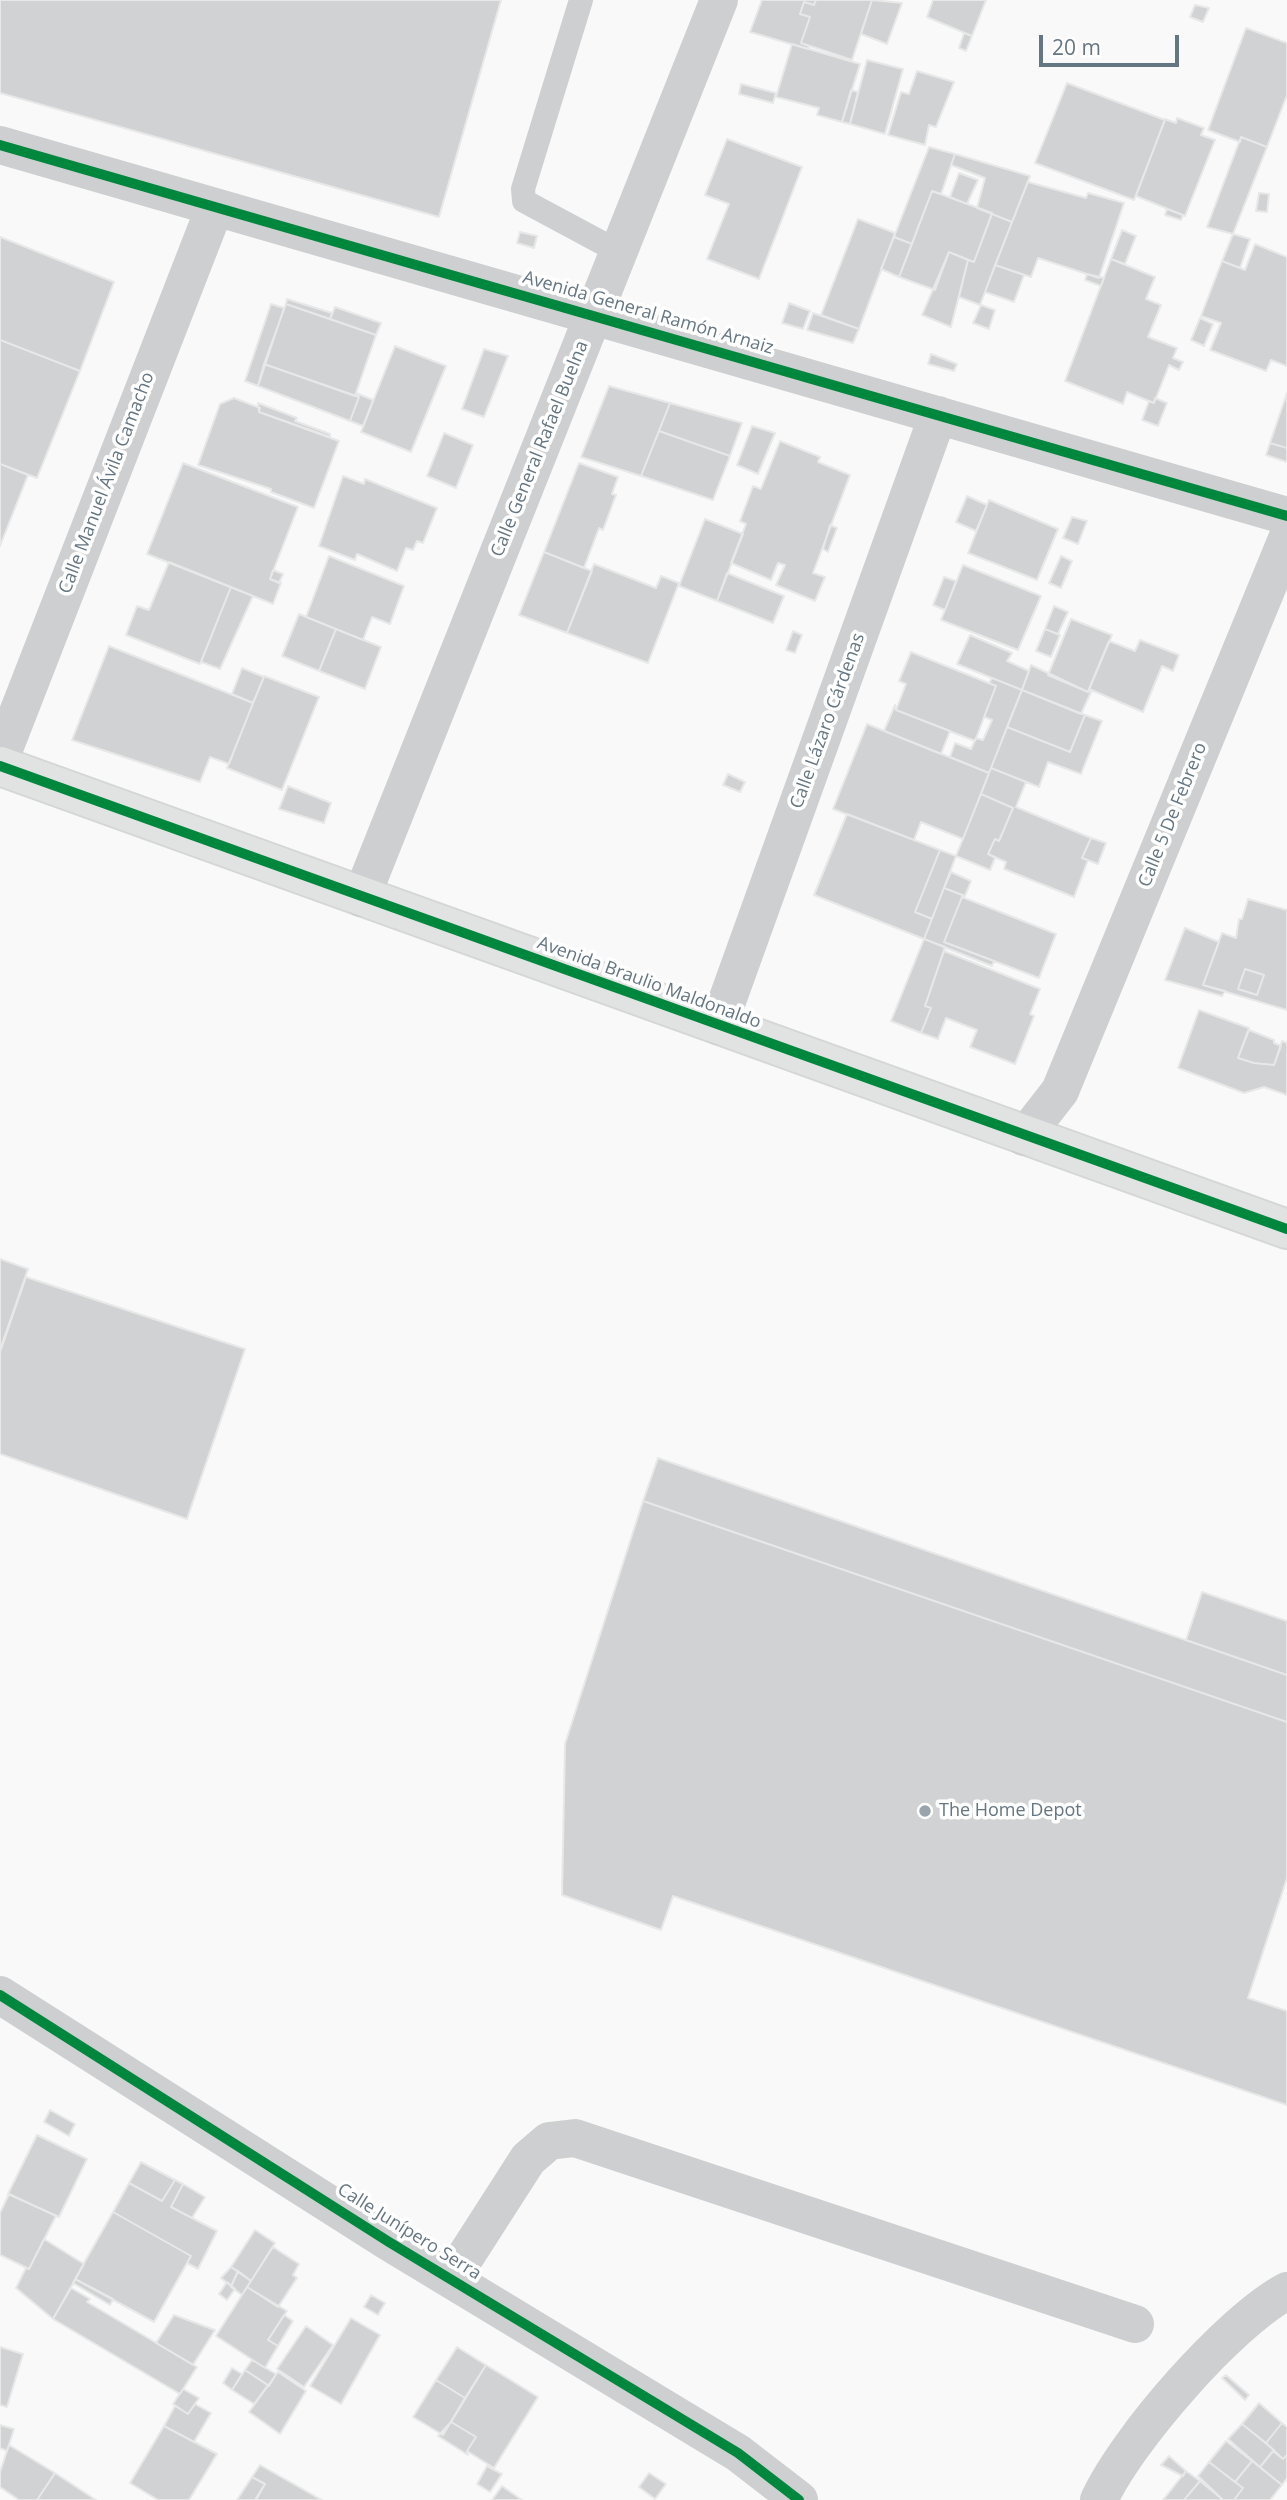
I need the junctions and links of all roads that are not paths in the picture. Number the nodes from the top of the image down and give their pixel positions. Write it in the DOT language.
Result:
graph roads {
  1 [pos="580,0"];
  2 [pos="719,0"];
  3 [pos="0,145"];
  4 [pos="215,207"];
  5 [pos="619,252"];
  6 [pos="594,316"];
  7 [pos="938,415"];
  8 [pos="1287,516"];
  9 [pos="1287,539"];
  10 [pos="0,760"];
  11 [pos="0,766"];
  12 [pos="361,898"];
  13 [pos="718,1026"];
  14 [pos="1060,1091"];
  15 [pos="1024,1137"];
  16 [pos="1069,1153"];
  17 [pos="1287,1229"];
  18 [pos="0,1995"];
  19 [pos="451,2279"];
  20 [pos="1287,2291"];
  21 [pos="1135,2324"];
  22 [pos="799,2500"];
  23 [pos="1099,2500"];
  1 -- 5 [label="lane"];
  2 -- 5 [label="street, Calle General Rafael Buelna"];
  3 -- 4 [label="street, Avenida General Ramón Arnaiz"];
  4 -- 6 [label="street, Avenida General Ramón Arnaiz"];
  4 -- 10 [label="street, Calle Manuel Ávila Camacho"];
  5 -- 6 [label="street, Calle General Rafael Buelna"];
  6 -- 7 [label="street, Avenida General Ramón Arnaiz"];
  6 -- 12 [label="street, Calle General Rafael Buelna"];
  7 -- 8 [label="street, Avenida General Ramón Arnaiz"];
  7 -- 13 [label="street, Calle Lázaro Cárdenas"];
  9 -- 14 [label="street, Calle 5 De Febrero"];
  11 -- 12 [label="street, Avenida Braulio Maldonaldo"];
  12 -- 13 [label="street, Avenida Braulio Maldonaldo"];
  13 -- 15 [label="street, Avenida Braulio Maldonaldo"];
  14 -- 15 [label="street, Calle 5 De Febrero"];
  14 -- 16 [label="street"];
  15 -- 16 [label="street, Avenida Braulio Maldonaldo"];
  16 -- 17 [label="street, Avenida Braulio Maldonaldo"];
  18 -- 19 [label="street, Calle Junípero Serra"];
  19 -- 21 [label="street"];
  19 -- 22 [label="street, Calle Junípero Serra"];
  20 -- 23 [label="street"];
}
